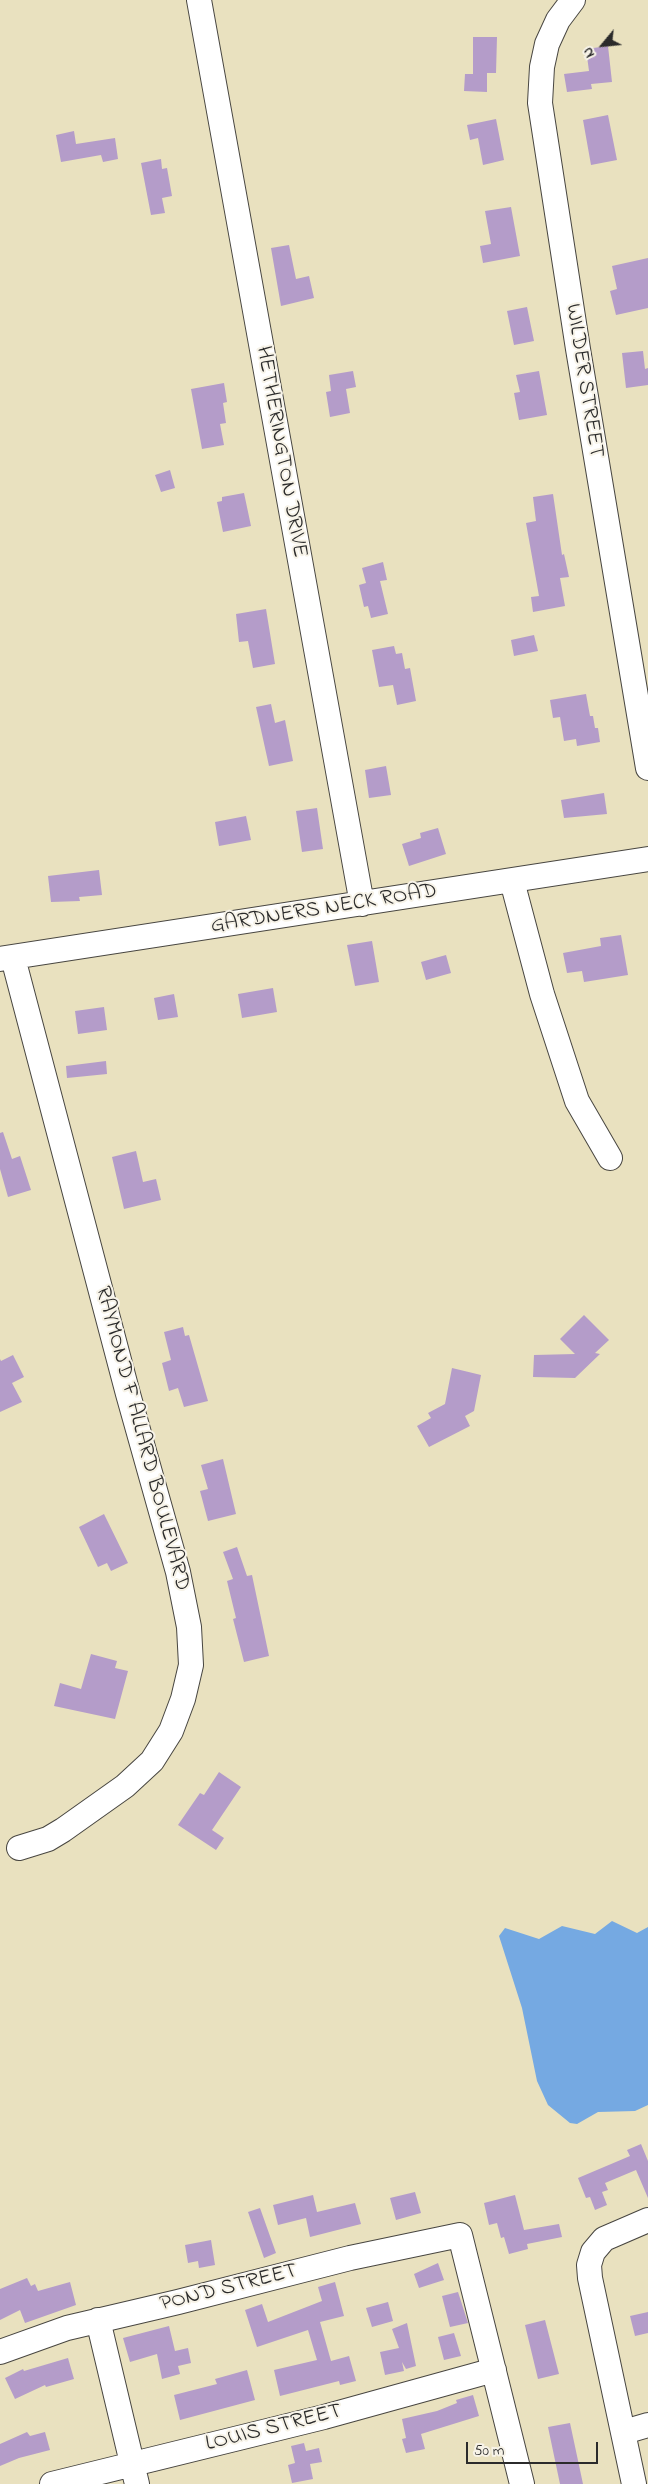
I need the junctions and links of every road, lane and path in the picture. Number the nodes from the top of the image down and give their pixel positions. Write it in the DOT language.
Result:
graph roads {
  1 [pos="199,0"];
  2 [pos="573,0"];
  3 [pos="648,768"];
  4 [pos="648,859"];
  5 [pos="512,881"];
  6 [pos="362,904"];
  7 [pos="6,959"];
  8 [pos="610,1158"];
  9 [pos="19,1848"];
  10 [pos="648,2220"];
  11 [pos="98,2320"];
  12 [pos="0,2352"];
  13 [pos="494,2370"];
  14 [pos="648,2425"];
  15 [pos="624,2432"];
  16 [pos="134,2474"];
  17 [pos="52,2484"];
  18 [pos="522,2484"];
  19 [pos="634,2484"];
  1 -- 6 [label="street, HETHERINGTON DRIVE"];
  2 -- 3 [label="street, WILDER STREET"];
  4 -- 5 [label="street, GARDNERS NECK ROAD"];
  5 -- 6 [label="street, GARDNERS NECK ROAD"];
  5 -- 8 [label="street"];
  6 -- 7 [label="street, GARDNERS NECK ROAD"];
  7 -- 9 [label="street, RAYMOND F ALLARD BOULEVARD"];
  10 -- 15 [label="street"];
  11 -- 12 [label="street, POND STREET"];
  11 -- 13 [label="street, POND STREET"];
  11 -- 16 [label="street"];
  13 -- 16 [label="street, LOUIS STREET"];
  13 -- 18 [label="street"];
  14 -- 15 [label="street"];
  15 -- 19 [label="street"];
  16 -- 17 [label="street, LOUIS STREET"];
}
